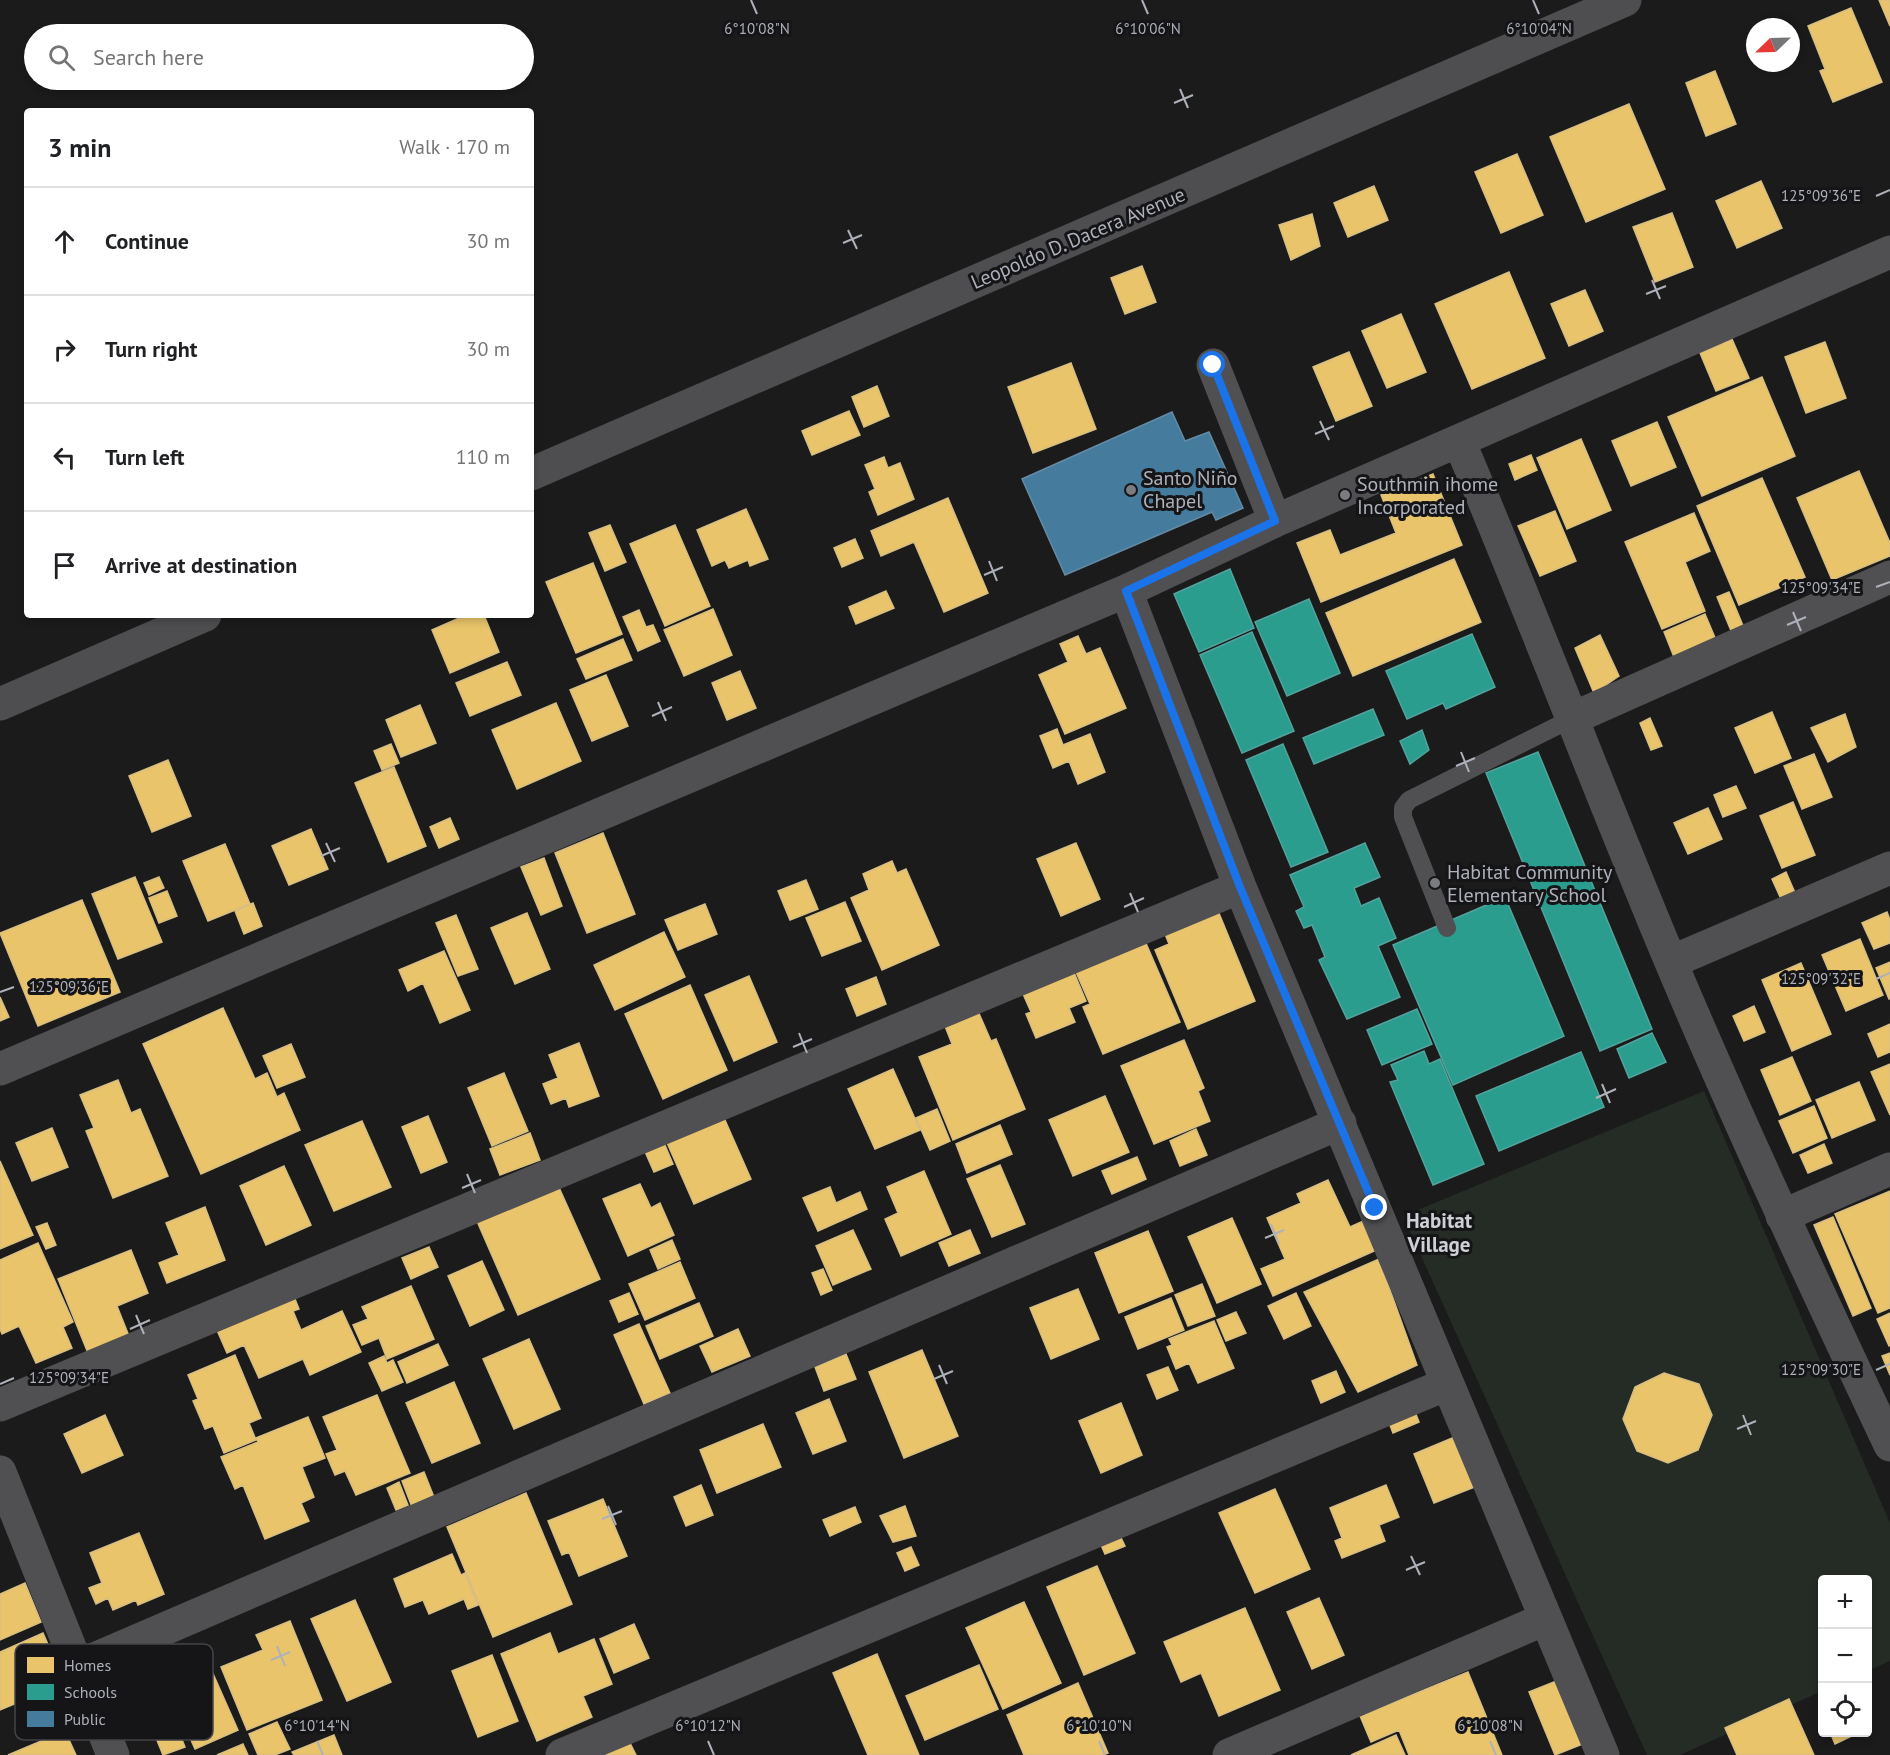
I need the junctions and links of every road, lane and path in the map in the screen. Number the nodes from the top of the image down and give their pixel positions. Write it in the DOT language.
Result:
graph roads {
  1 [pos="1625,0"];
  2 [pos="1890,252"];
  3 [pos="1213,365"];
  4 [pos="1459,441"];
  5 [pos="534,473"];
  6 [pos="1275,521"];
  7 [pos="1890,577"];
  8 [pos="1126,591"];
  9 [pos="198,618"];
  10 [pos="0,704"];
  11 [pos="1571,719"];
  12 [pos="1890,868"];
  13 [pos="1240,887"];
  14 [pos="1447,928"];
  15 [pos="1671,962"];
  16 [pos="0,1069"];
  17 [pos="1340,1123"];
  18 [pos="1890,1169"];
  19 [pos="1782,1216"];
  20 [pos="1447,1384"];
  21 [pos="0,1406"];
  22 [pos="1890,1445"];
  23 [pos="0,1472"];
  24 [pos="1545,1619"];
  25 [pos="67,1644"];
  26 [pos="129,1644"];
  27 [pos="107,1740"];
  28 [pos="113,1755"];
  29 [pos="562,1755"];
  30 [pos="1229,1755"];
  31 [pos="1603,1755"];
  1 -- 5 [label="main road, Leopoldo D. Dacera Avenue"];
  2 -- 4 [label="street"];
  3 -- 6 [label="street"];
  4 -- 6 [label="street"];
  4 -- 11 [label="street"];
  6 -- 8 [label="street"];
  7 -- 11 [label="street"];
  8 -- 13 [label="street"];
  8 -- 16 [label="street"];
  9 -- 10 [label="main road"];
  11 -- 14 [label="lane"];
  11 -- 15 [label="street"];
  12 -- 15 [label="street"];
  13 -- 17 [label="street"];
  13 -- 21 [label="street"];
  15 -- 19 [label="street"];
  17 -- 20 [label="street"];
  17 -- 26 [label="street"];
  18 -- 19 [label="street"];
  19 -- 22 [label="street"];
  20 -- 24 [label="street"];
  20 -- 29 [label="street"];
  23 -- 25 [label="street"];
  24 -- 30 [label="street"];
  24 -- 31 [label="street"];
  27 -- 28 [label="street"];
}
